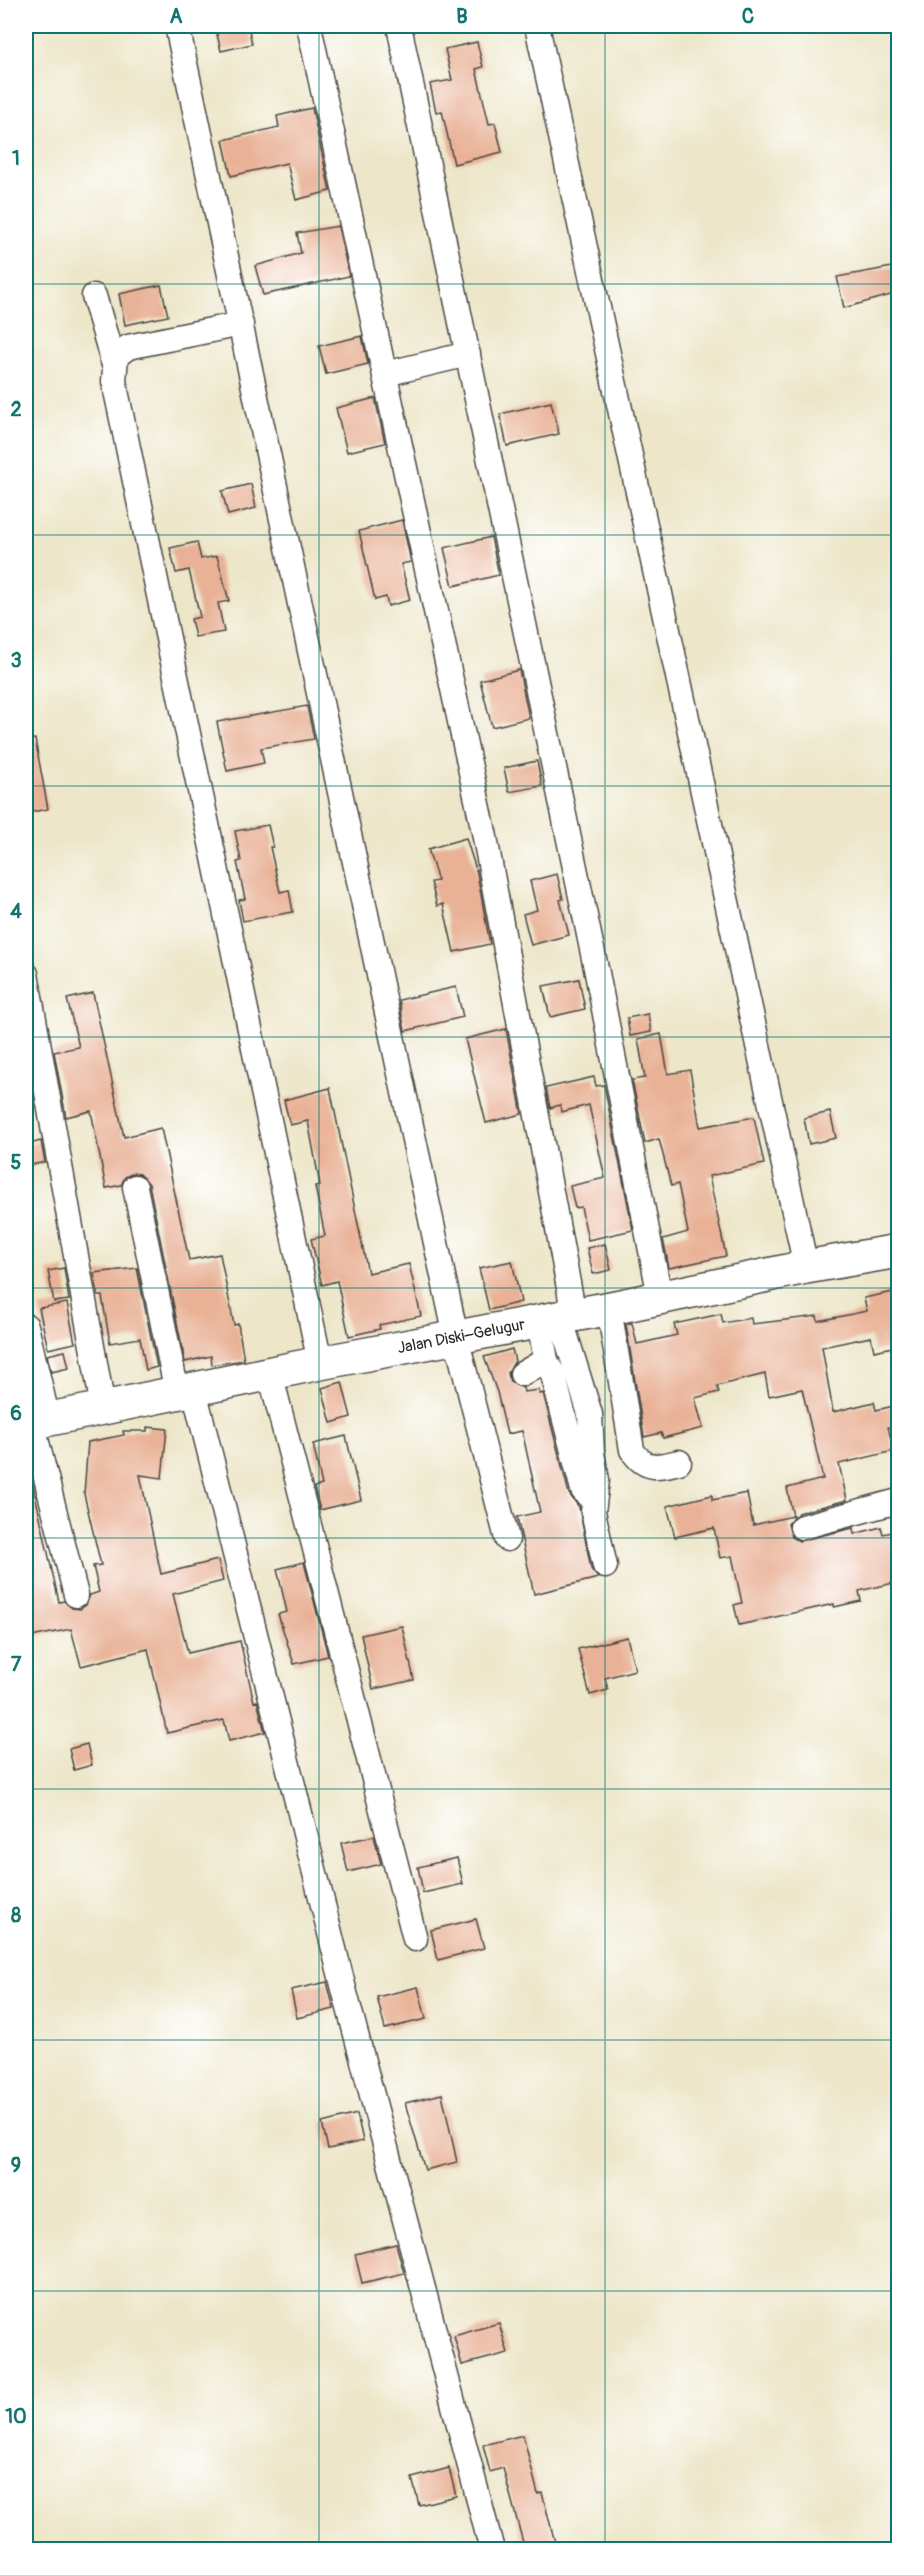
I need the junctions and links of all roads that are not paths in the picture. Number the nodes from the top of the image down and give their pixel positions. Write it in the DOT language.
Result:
graph roads {
  1 [pos="177,26"];
  2 [pos="309,26"];
  3 [pos="399,26"];
  4 [pos="537,26"];
  5 [pos="94,296"];
  6 [pos="241,324"];
  7 [pos="468,354"];
  8 [pos="114,364"];
  9 [pos="385,374"];
  10 [pos="26,974"];
  11 [pos="135,1187"];
  12 [pos="898,1254"];
  13 [pos="806,1266"];
  14 [pos="660,1297"];
  15 [pos="609,1308"];
  16 [pos="26,1326"];
  17 [pos="555,1335"];
  18 [pos="456,1337"];
  19 [pos="320,1363"];
  20 [pos="270,1373"];
  21 [pos="522,1374"];
  22 [pos="185,1392"];
  23 [pos="103,1408"];
  24 [pos="35,1422"];
  25 [pos="679,1462"];
  26 [pos="898,1501"];
  27 [pos="802,1527"];
  28 [pos="507,1539"];
  29 [pos="605,1566"];
  30 [pos="76,1595"];
  31 [pos="415,1939"];
  32 [pos="492,2550"];
  1 -- 6 [label="street"];
  2 -- 9 [label="street"];
  3 -- 7 [label="street"];
  4 -- 13 [label="street"];
  5 -- 8 [label="street"];
  6 -- 8 [label="street"];
  6 -- 18 [label="street"];
  7 -- 9 [label="street"];
  7 -- 14 [label="street"];
  8 -- 19 [label="street"];
  9 -- 17 [label="street"];
  10 -- 23 [label="street"];
  11 -- 22 [label="street"];
  12 -- 13 [label="main road, Jalan Diski–Gelugur"];
  13 -- 14 [label="main road, Jalan Diski–Gelugur"];
  14 -- 15 [label="main road, Jalan Diski–Gelugur"];
  15 -- 17 [label="main road, Jalan Diski–Gelugur"];
  15 -- 25 [label="street"];
  16 -- 24 [label="street"];
  17 -- 18 [label="main road, Jalan Diski–Gelugur"];
  17 -- 21 [label="street"];
  17 -- 29 [label="street"];
  18 -- 19 [label="main road, Jalan Diski–Gelugur"];
  18 -- 28 [label="street"];
  19 -- 20 [label="main road, Jalan Diski–Gelugur"];
  20 -- 22 [label="main road, Jalan Diski–Gelugur"];
  20 -- 31 [label="street"];
  22 -- 23 [label="main road, Jalan Diski–Gelugur"];
  22 -- 32 [label="street"];
  23 -- 24 [label="main road, Jalan Diski–Gelugur"];
  24 -- 30 [label="street"];
  26 -- 27 [label="street"];
}
